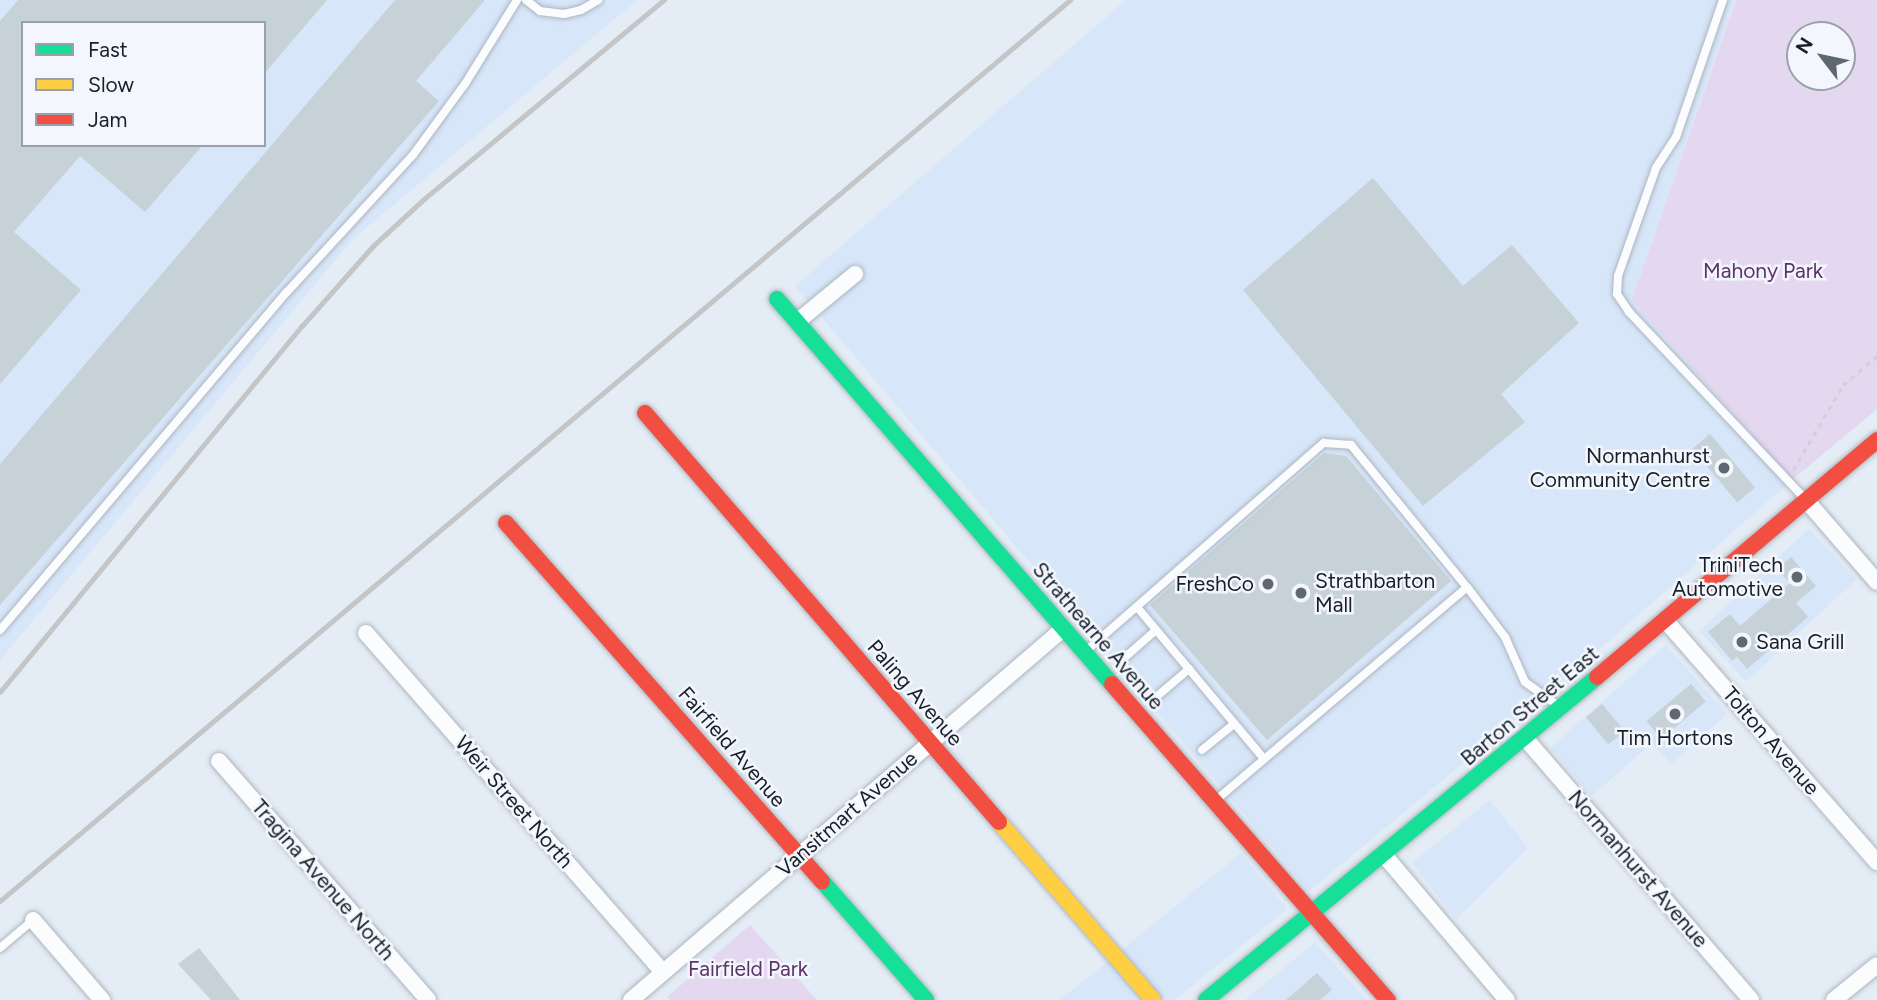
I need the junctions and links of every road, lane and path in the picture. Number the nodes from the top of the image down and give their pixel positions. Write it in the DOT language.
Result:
graph roads {
  1 [pos="517,0"];
  2 [pos="526,0"];
  3 [pos="598,0"];
  4 [pos="1723,0"];
  5 [pos="855,274"];
  6 [pos="777,299"];
  7 [pos="798,321"];
  8 [pos="1877,356"];
  9 [pos="645,413"];
  10 [pos="1877,440"];
  11 [pos="1790,475"];
  12 [pos="1806,500"];
  13 [pos="506,523"];
  14 [pos="1877,582"];
  15 [pos="1467,587"];
  16 [pos="1137,607"];
  17 [pos="1665,620"];
  18 [pos="1063,629"];
  19 [pos="0,630"];
  20 [pos="1156,630"];
  21 [pos="366,633"];
  22 [pos="1084,653"];
  23 [pos="1124,659"];
  24 [pos="1189,670"];
  25 [pos="1154,698"];
  26 [pos="1561,708"];
  27 [pos="1234,724"];
  28 [pos="1525,738"];
  29 [pos="929,741"];
  30 [pos="1202,750"];
  31 [pos="1264,759"];
  32 [pos="219,761"];
  33 [pos="1213,802"];
  34 [pos="1874,853"];
  35 [pos="1384,855"];
  36 [pos="800,856"];
  37 [pos="1313,914"];
  38 [pos="33,920"];
  39 [pos="0,948"];
  40 [pos="1877,965"];
  41 [pos="662,971"];
  42 [pos="102,1000"];
  43 [pos="428,1000"];
  44 [pos="631,1000"];
  45 [pos="926,1000"];
  46 [pos="1153,1000"];
  47 [pos="1206,1000"];
  48 [pos="1388,1000"];
  49 [pos="1507,1000"];
  50 [pos="1751,1000"];
  51 [pos="1834,1000"];
  1 -- 19 [label="lane"];
  2 -- 3 [label="lane"];
  4 -- 12 [label="lane"];
  5 -- 7 [label="street"];
  6 -- 7 [label="street, Strathearne Avenue"];
  7 -- 18 [label="street, Strathearne Avenue"];
  8 -- 11 [label="path"];
  9 -- 29 [label="street, Paling Avenue"];
  10 -- 12 [label="street, Barton Street East"];
  12 -- 14 [label="street"];
  12 -- 17 [label="street, Barton Street East"];
  13 -- 36 [label="street, Fairfield Avenue"];
  15 -- 16 [label="lane"];
  15 -- 26 [label="lane"];
  15 -- 31 [label="lane"];
  16 -- 20 [label="lane"];
  16 -- 22 [label="lane"];
  17 -- 26 [label="street, Barton Street East"];
  17 -- 34 [label="street, Tolton Avenue"];
  18 -- 22 [label="street, Strathearne Avenue"];
  18 -- 29 [label="street, Vansitmart Avenue"];
  20 -- 23 [label="lane"];
  20 -- 24 [label="lane"];
  21 -- 41 [label="street, Weir Street North"];
  22 -- 33 [label="street, Strathearne Avenue"];
  24 -- 25 [label="lane"];
  24 -- 27 [label="lane"];
  26 -- 28 [label="street, Barton Street East"];
  27 -- 30 [label="lane"];
  27 -- 31 [label="lane"];
  28 -- 35 [label="street, Barton Street East"];
  28 -- 50 [label="street, Normanhurst Avenue"];
  29 -- 36 [label="street, Vansitmart Avenue"];
  29 -- 46 [label="street, Paling Avenue"];
  31 -- 33 [label="lane"];
  32 -- 43 [label="street, Tragina Avenue North"];
  33 -- 37 [label="street, Strathearne Avenue"];
  35 -- 37 [label="street, Barton Street East"];
  35 -- 49 [label="street"];
  36 -- 41 [label="street, Vansitmart Avenue"];
  36 -- 45 [label="street, Fairfield Avenue"];
  37 -- 47 [label="street, Barton Street East"];
  37 -- 48 [label="street, Strathearne Avenue"];
  38 -- 39 [label="lane"];
  38 -- 42 [label="street"];
  40 -- 51 [label="street"];
  41 -- 44 [label="street, Vansitmart Avenue"];
}
